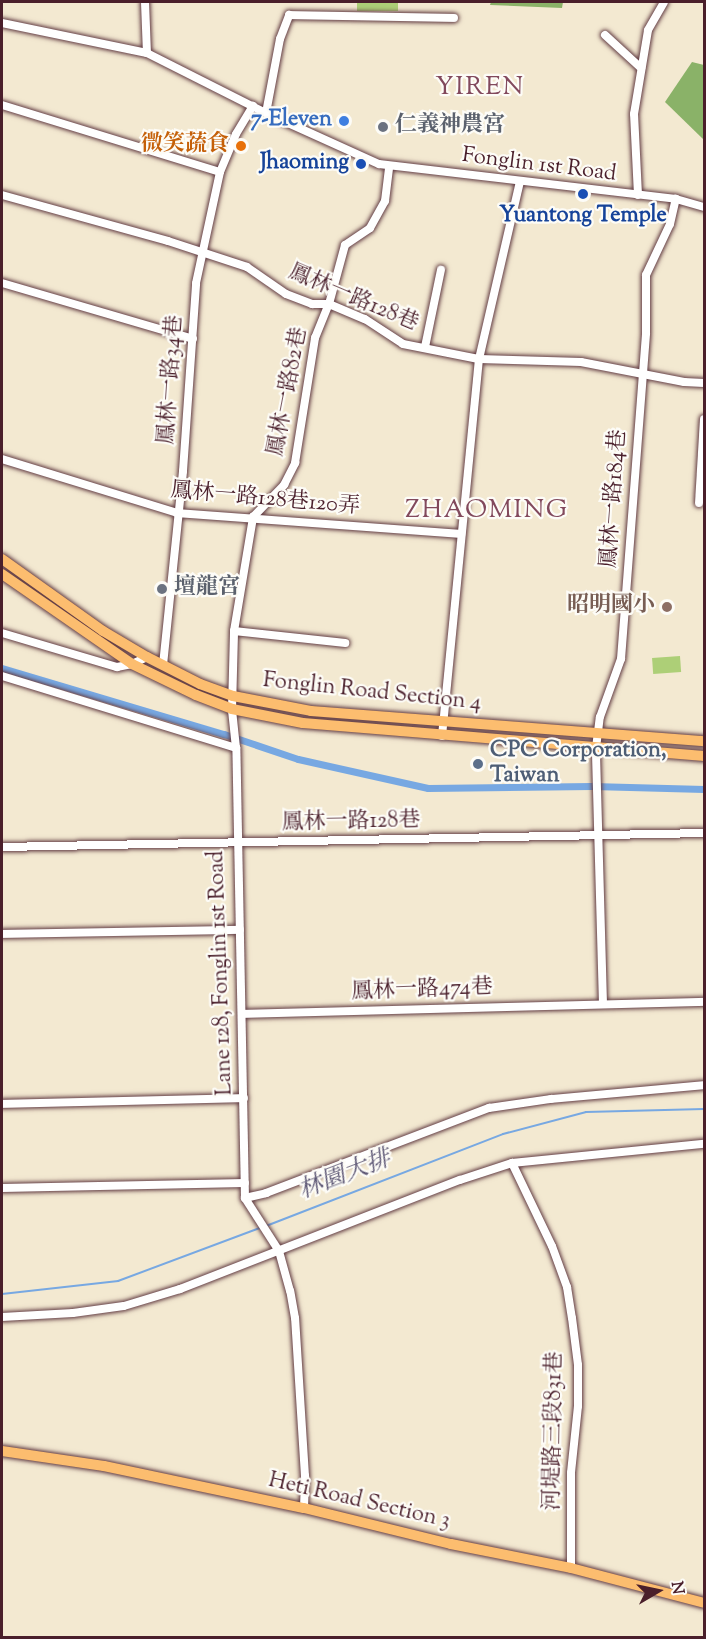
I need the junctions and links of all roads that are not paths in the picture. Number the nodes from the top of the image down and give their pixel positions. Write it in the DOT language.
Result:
graph roads {
  1 [pos="145,2"];
  2 [pos="664,2"];
  3 [pos="454,18"];
  4 [pos="2,23"];
  5 [pos="605,35"];
  6 [pos="147,52"];
  7 [pos="641,68"];
  8 [pos="2,105"];
  9 [pos="253,106"];
  10 [pos="266,113"];
  11 [pos="389,166"];
  12 [pos="220,172"];
  13 [pos="520,182"];
  14 [pos="2,195"];
  15 [pos="638,195"];
  16 [pos="676,199"];
  17 [pos="705,207"];
  18 [pos="204,251"];
  19 [pos="441,270"];
  20 [pos="2,283"];
  21 [pos="329,304"];
  22 [pos="193,339"];
  23 [pos="425,347"];
  24 [pos="479,359"];
  25 [pos="643,372"];
  26 [pos="705,383"];
  27 [pos="705,419"];
  28 [pos="2,459"];
  29 [pos="699,503"];
  30 [pos="177,513"];
  31 [pos="253,517"];
  32 [pos="461,534"];
  33 [pos="2,559"];
  34 [pos="2,574"];
  35 [pos="234,631"];
  36 [pos="2,633"];
  37 [pos="345,643"];
  38 [pos="147,657"];
  39 [pos="132,664"];
  40 [pos="163,665"];
  41 [pos="2,676"];
  42 [pos="234,696"];
  43 [pos="232,709"];
  44 [pos="444,723"];
  45 [pos="597,734"];
  46 [pos="442,736"];
  47 [pos="705,741"];
  48 [pos="236,745"];
  49 [pos="596,748"];
  50 [pos="705,756"];
  51 [pos="705,833"];
  52 [pos="599,835"];
  53 [pos="236,844"];
  54 [pos="2,847"];
  55 [pos="240,930"];
  56 [pos="2,934"];
  57 [pos="705,1002"];
  58 [pos="603,1004"];
  59 [pos="243,1014"];
  60 [pos="705,1085"];
  61 [pos="244,1098"];
  62 [pos="2,1104"];
  63 [pos="705,1144"];
  64 [pos="512,1163"];
  65 [pos="245,1183"];
  66 [pos="2,1188"];
  67 [pos="246,1201"];
  68 [pos="276,1248"];
  69 [pos="2,1317"];
  70 [pos="2,1451"];
  71 [pos="304,1508"];
  72 [pos="571,1568"];
  73 [pos="705,1603"];
  1 -- 6 [label="street"];
  2 -- 7 [label="street"];
  3 -- 10 [label="street"];
  4 -- 6 [label="street, Fonglin 1st Road"];
  5 -- 7 [label="street"];
  6 -- 9 [label="street, Fonglin 1st Road"];
  7 -- 15 [label="street"];
  8 -- 12 [label="street"];
  9 -- 10 [label="street, Fonglin 1st Road"];
  9 -- 12 [label="street, 鳳林一路34巷"];
  10 -- 11 [label="street, Fonglin 1st Road"];
  11 -- 13 [label="street, Fonglin 1st Road"];
  11 -- 21 [label="street, 鳳林一路82巷"];
  12 -- 18 [label="street, 鳳林一路34巷"];
  13 -- 15 [label="street, Fonglin 1st Road"];
  13 -- 24 [label="street"];
  14 -- 18 [label="street, 鳳林一路128巷"];
  15 -- 16 [label="street, Fonglin 1st Road"];
  16 -- 17 [label="street, Fonglin 1st Road"];
  16 -- 25 [label="street, 鳳林一路184巷"];
  18 -- 21 [label="street, 鳳林一路128巷"];
  18 -- 22 [label="street, 鳳林一路34巷"];
  19 -- 23 [label="street, 鳳林一路128巷"];
  20 -- 22 [label="street"];
  21 -- 23 [label="street, 鳳林一路128巷"];
  21 -- 31 [label="street, 鳳林一路82巷"];
  22 -- 30 [label="street, 鳳林一路34巷"];
  23 -- 24 [label="street, 鳳林一路128巷"];
  24 -- 25 [label="street"];
  24 -- 32 [label="street"];
  25 -- 26 [label="street"];
  25 -- 45 [label="street, 鳳林一路184巷"];
  27 -- 29 [label="street"];
  28 -- 30 [label="street, 鳳林一路128巷120弄"];
  30 -- 31 [label="street, 鳳林一路128巷120弄"];
  30 -- 40 [label="street, 鳳林一路34巷"];
  31 -- 32 [label="street, 鳳林一路128巷120弄"];
  31 -- 35 [label="street"];
  32 -- 44 [label="street"];
  33 -- 38 [label="main road, Fonglin Road Section 4"];
  34 -- 39 [label="main road, Fonglin Road Section 4"];
  35 -- 37 [label="street"];
  35 -- 42 [label="street"];
  36 -- 39 [label="street"];
  38 -- 39 [label="street"];
  38 -- 40 [label="main road, Fonglin Road Section 4"];
  39 -- 43 [label="main road, Fonglin Road Section 4"];
  40 -- 42 [label="main road, Fonglin Road Section 4"];
  41 -- 48 [label="street"];
  42 -- 43 [label="street"];
  42 -- 44 [label="main road, Fonglin Road Section 4"];
  43 -- 46 [label="main road, Fonglin Road Section 4"];
  43 -- 48 [label="street, Lane 128, Fonglin 1st Road"];
  44 -- 45 [label="main road, Fonglin Road Section 4"];
  44 -- 46 [label="street"];
  45 -- 47 [label="main road, Fonglin Road Section 4"];
  45 -- 49 [label="street"];
  46 -- 49 [label="main road, Fonglin Road Section 4"];
  48 -- 53 [label="street, Lane 128, Fonglin 1st Road"];
  49 -- 50 [label="main road, Fonglin Road Section 4"];
  49 -- 52 [label="street"];
  51 -- 52 [label="street"];
  52 -- 53 [label="street, 鳳林一路128巷"];
  52 -- 58 [label="street"];
  53 -- 54 [label="street, 鳳林一路128巷"];
  53 -- 55 [label="street, Lane 128, Fonglin 1st Road"];
  55 -- 56 [label="street"];
  55 -- 59 [label="street, Lane 128, Fonglin 1st Road"];
  57 -- 58 [label="street, 鳳林一路474巷"];
  58 -- 59 [label="street, 鳳林一路474巷"];
  59 -- 61 [label="street, Lane 128, Fonglin 1st Road"];
  60 -- 67 [label="street"];
  61 -- 62 [label="street"];
  61 -- 65 [label="street, Lane 128, Fonglin 1st Road"];
  63 -- 64 [label="street"];
  64 -- 68 [label="street"];
  64 -- 72 [label="street, 河堤路三段831巷"];
  65 -- 66 [label="street"];
  65 -- 67 [label="street, Lane 128, Fonglin 1st Road"];
  67 -- 68 [label="street"];
  68 -- 69 [label="street"];
  68 -- 71 [label="street"];
  70 -- 71 [label="main road, Heti Road Section 3"];
  71 -- 72 [label="main road, Heti Road Section 3"];
  72 -- 73 [label="main road, Heti Road Section 3"];
}
